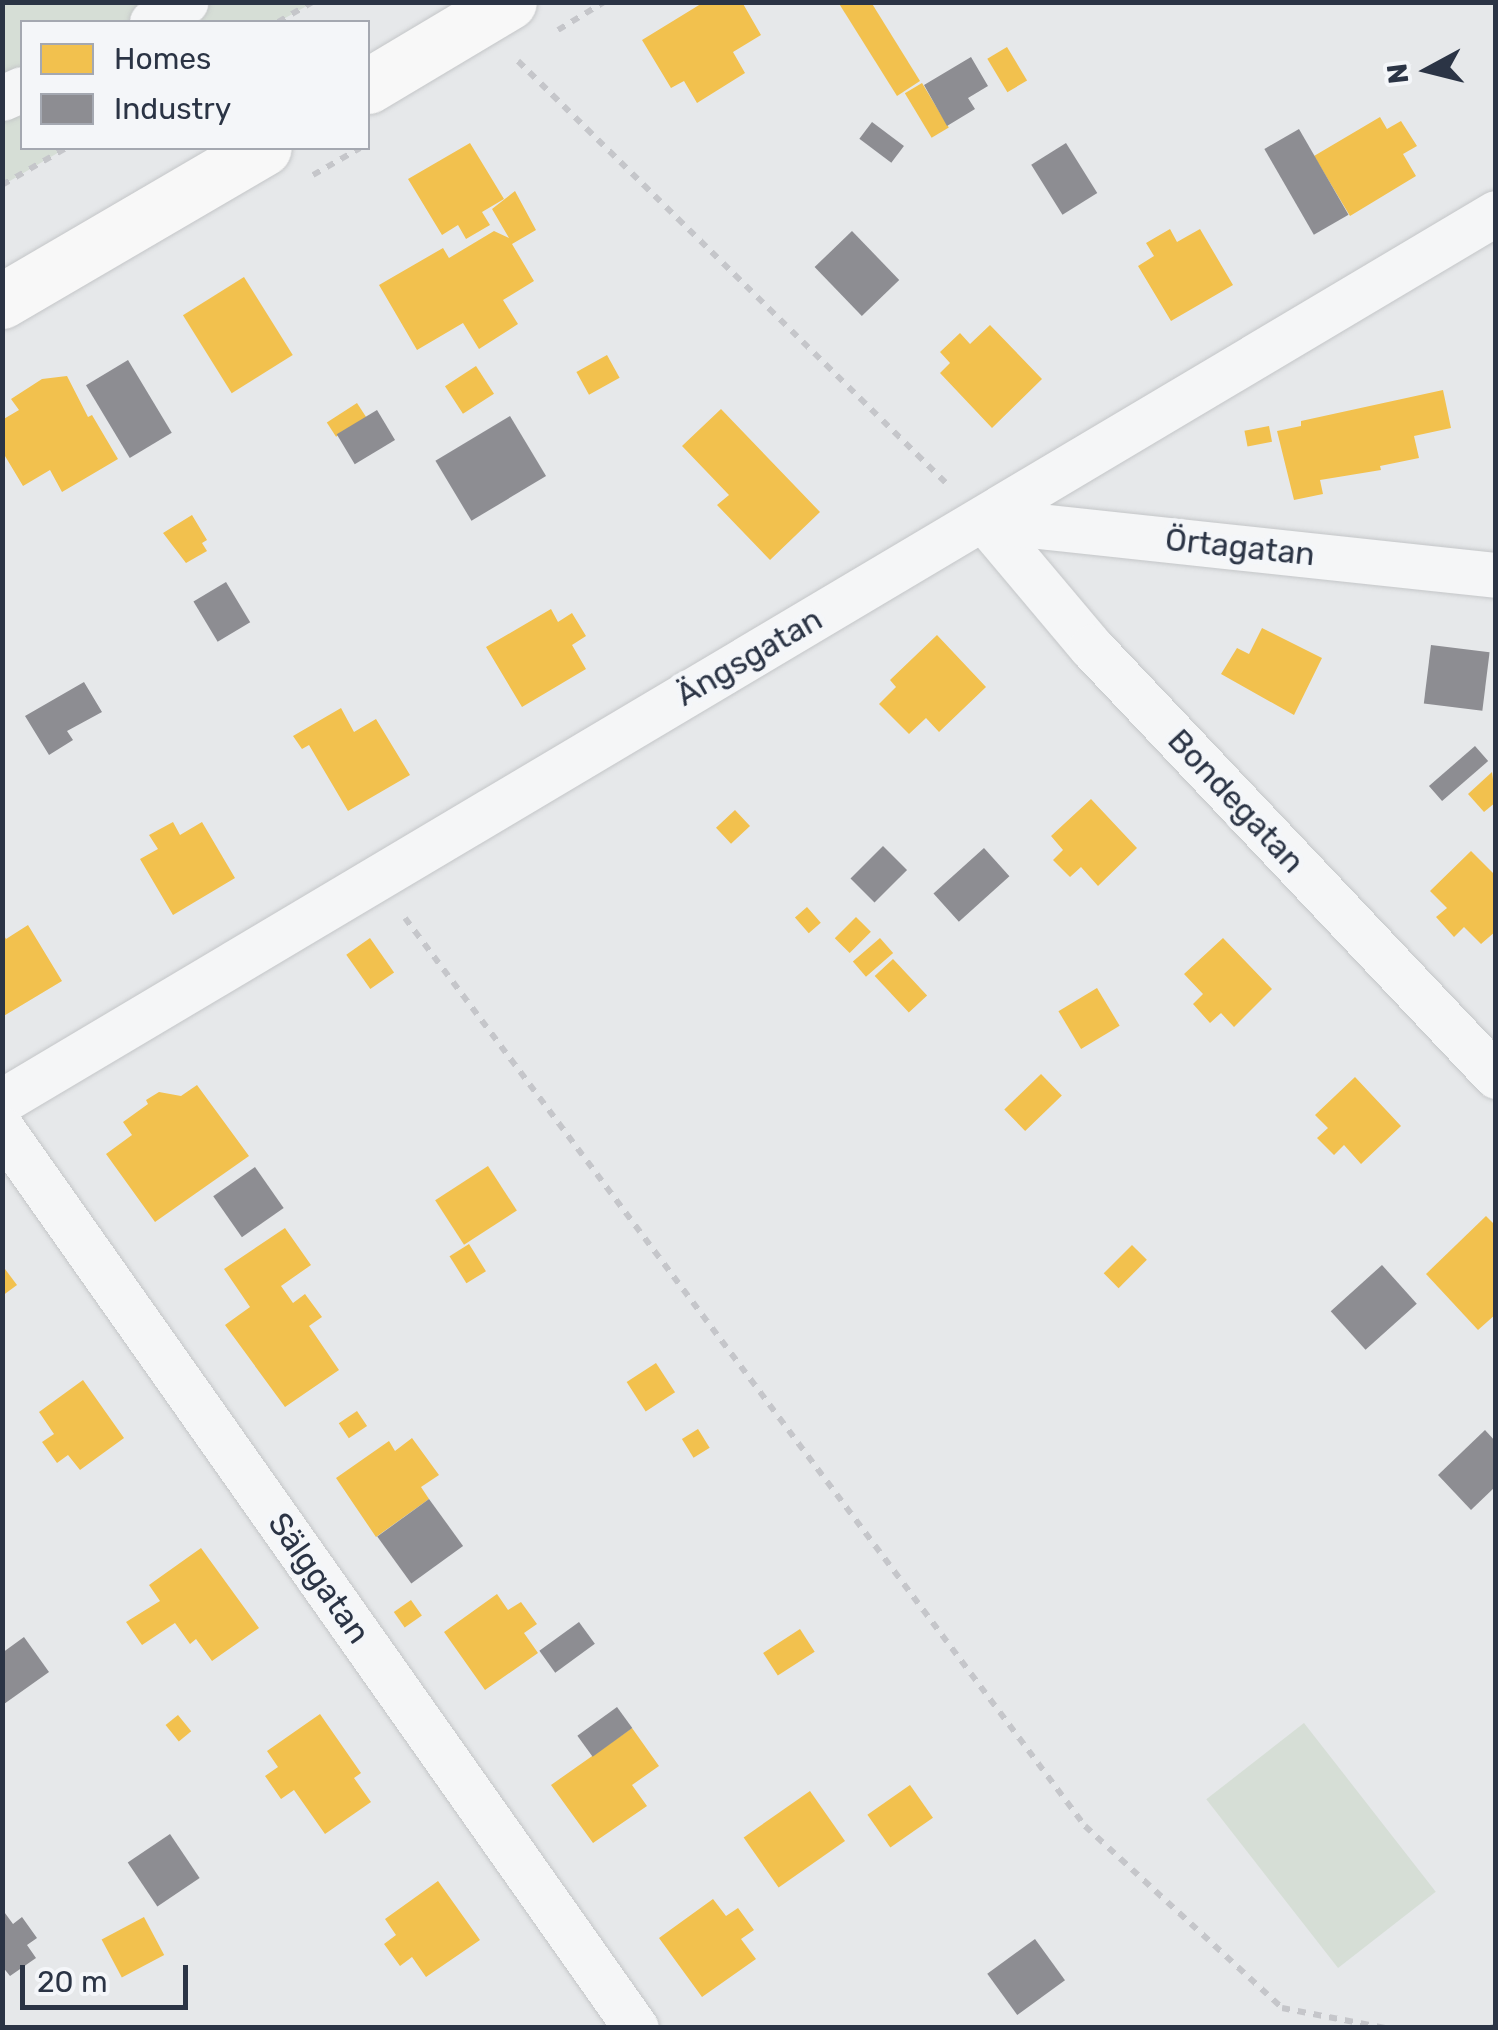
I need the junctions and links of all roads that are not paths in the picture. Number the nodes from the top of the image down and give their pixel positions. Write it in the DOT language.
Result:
graph roads {
  1 [pos="185,2"];
  2 [pos="509,2"];
  3 [pos="155,20"];
  4 [pos="370,85"];
  5 [pos="261,150"];
  6 [pos="1496,213"];
  7 [pos="2,302"];
  8 [pos="984,520"];
  9 [pos="1496,575"];
  10 [pos="1496,1076"];
  11 [pos="2,1101"];
  12 [pos="2,1129"];
  13 [pos="636,2028"];
  1 -- 3 [label="street"];
  2 -- 4 [label="main road"];
  5 -- 7 [label="main road"];
  6 -- 8 [label="street, Ängsgatan"];
  8 -- 9 [label="street, Örtagatan"];
  8 -- 10 [label="street, Bondegatan"];
  8 -- 11 [label="street, Ängsgatan"];
  12 -- 13 [label="street, Sälggatan"];
}
